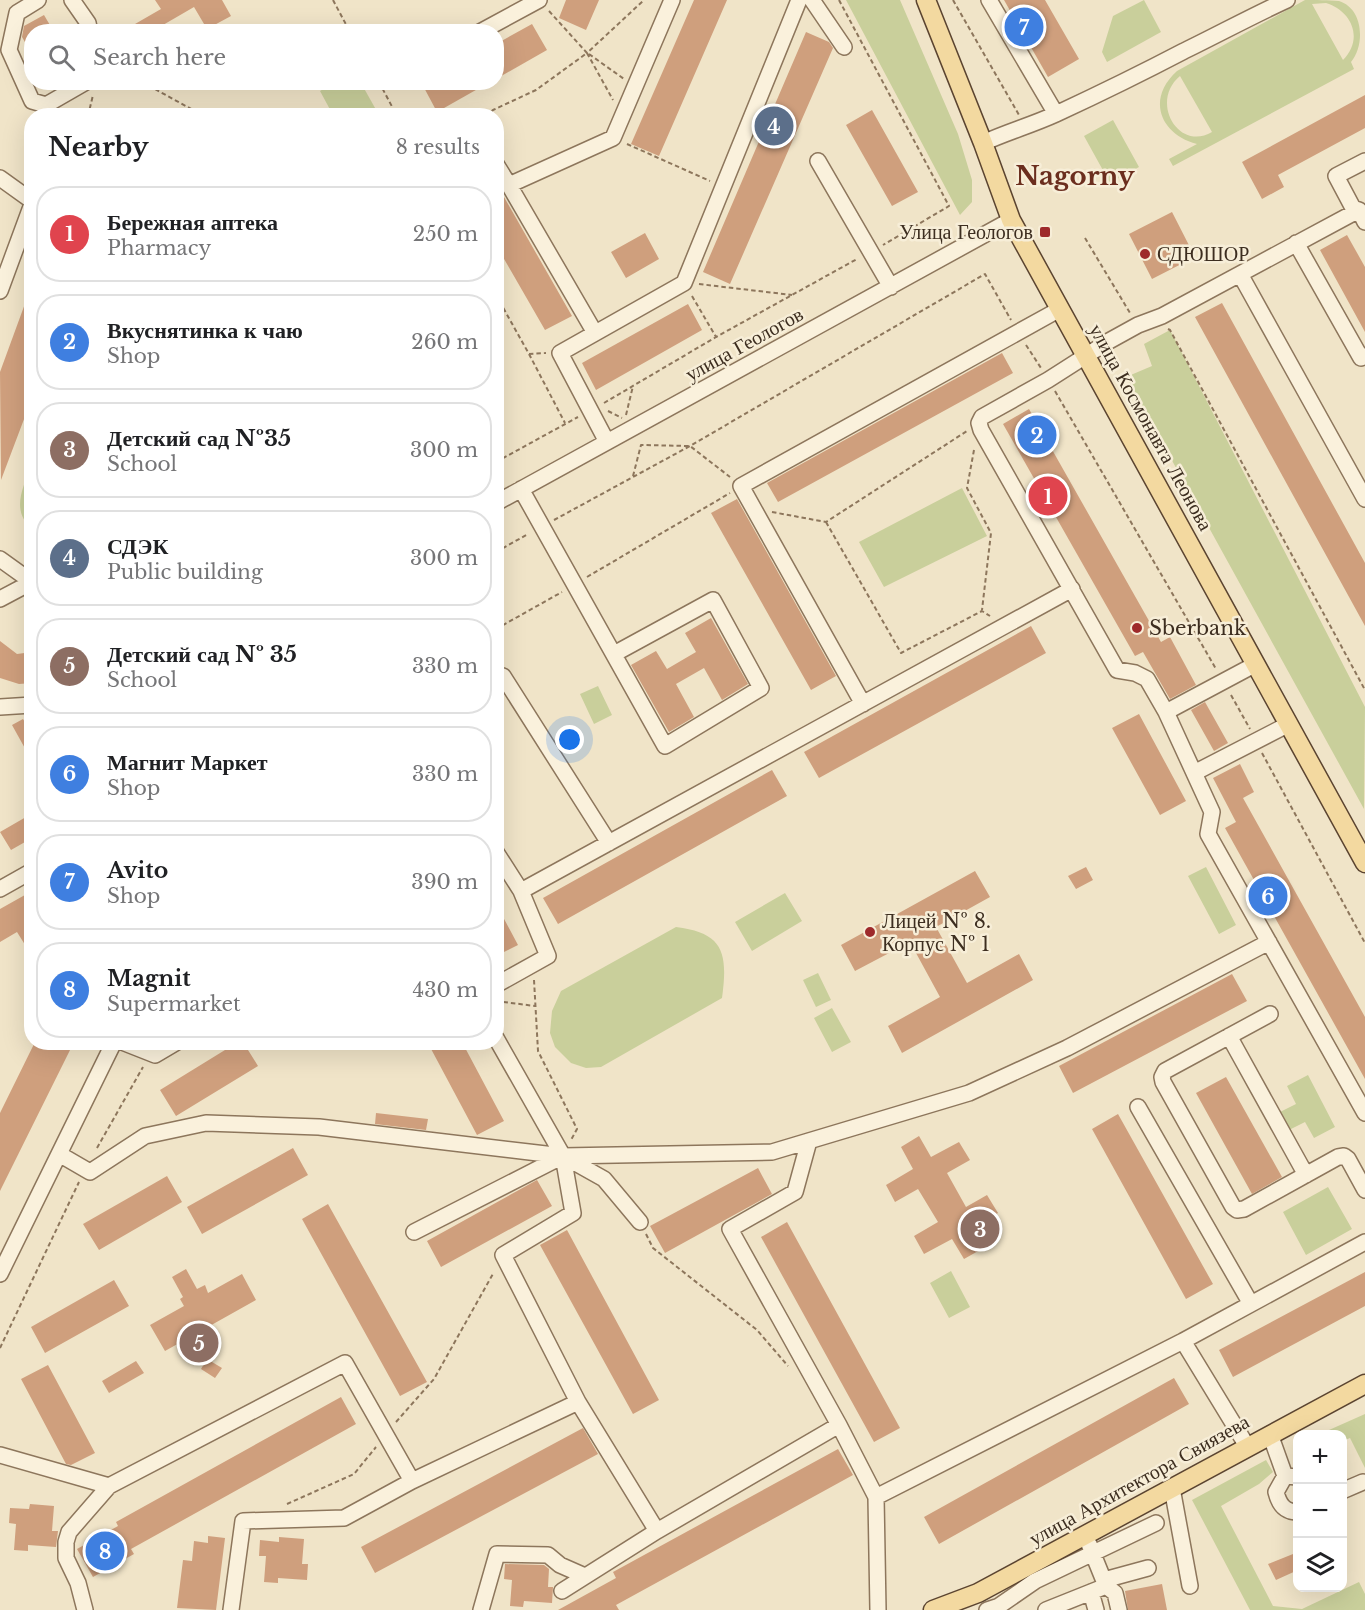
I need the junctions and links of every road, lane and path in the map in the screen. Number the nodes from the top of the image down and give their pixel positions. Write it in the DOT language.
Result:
graph roads {
  1 [pos="38,0"];
  2 [pos="72,0"];
  3 [pos="333,0"];
  4 [pos="539,0"];
  5 [pos="644,0"];
  6 [pos="672,0"];
  7 [pos="799,0"];
  8 [pos="812,0"];
  9 [pos="839,0"];
  10 [pos="953,0"];
  11 [pos="989,0"];
  12 [pos="1287,0"];
  13 [pos="930,1"];
  14 [pos="88,24"];
  15 [pos="346,24"];
  16 [pos="495,24"];
  17 [pos="844,47"];
  18 [pos="587,53"];
  19 [pos="24,83"];
  20 [pos="635,86"];
  21 [pos="27,90"];
  22 [pos="85,90"];
  23 [pos="90,90"];
  24 [pos="155,90"];
  25 [pos="382,90"];
  26 [pos="89,108"];
  27 [pos="189,108"];
  28 [pos="392,108"];
  29 [pos="497,108"];
  30 [pos="1056,114"];
  31 [pos="622,117"];
  32 [pos="1026,128"];
  33 [pos="614,138"];
  34 [pos="983,143"];
  35 [pos="818,161"];
  36 [pos="1365,161"];
  37 [pos="504,177"];
  38 [pos="0,178"];
  39 [pos="509,185"];
  40 [pos="724,187"];
  41 [pos="24,197"];
  42 [pos="1362,216"];
  43 [pos="1011,220"];
  44 [pos="24,225"];
  45 [pos="1085,238"];
  46 [pos="1296,243"];
  47 [pos="871,252"];
  48 [pos="1240,274"];
  49 [pos="684,283"];
  50 [pos="891,287"];
  51 [pos="0,291"];
  52 [pos="792,295"];
  53 [pos="504,309"];
  54 [pos="1060,309"];
  55 [pos="1138,325"];
  56 [pos="1018,332"];
  57 [pos="595,333"];
  58 [pos="716,337"];
  59 [pos="560,353"];
  60 [pos="529,354"];
  61 [pos="1365,356"];
  62 [pos="1086,357"];
  63 [pos="1048,380"];
  64 [pos="633,386"];
  65 [pos="594,408"];
  66 [pos="565,423"];
  67 [pos="980,423"];
  68 [pos="607,442"];
  69 [pos="690,446"];
  70 [pos="504,457"];
  71 [pos="633,476"];
  72 [pos="741,486"];
  73 [pos="521,489"];
  74 [pos="504,498"];
  75 [pos="1365,499"];
  76 [pos="754,508"];
  77 [pos="826,522"];
  78 [pos="543,526"];
  79 [pos="504,548"];
  80 [pos="0,559"];
  81 [pos="24,576"];
  82 [pos="575,584"];
  83 [pos="24,586"];
  84 [pos="1072,589"];
  85 [pos="0,599"];
  86 [pos="982,611"];
  87 [pos="504,624"];
  88 [pos="1005,626"];
  89 [pos="614,654"];
  90 [pos="1256,664"];
  91 [pos="504,681"];
  92 [pos="1224,682"];
  93 [pos="1365,690"];
  94 [pos="864,704"];
  95 [pos="24,706"];
  96 [pos="0,707"];
  97 [pos="1166,712"];
  98 [pos="1289,724"];
  99 [pos="1257,742"];
  100 [pos="1194,773"];
  101 [pos="609,843"];
  102 [pos="1363,854"];
  103 [pos="504,865"];
  104 [pos="24,876"];
  105 [pos="0,889"];
  106 [pos="520,891"];
  107 [pos="1269,942"];
  108 [pos="1365,943"];
  109 [pos="533,964"];
  110 [pos="504,980"];
  111 [pos="504,1001"];
  112 [pos="535,1006"];
  113 [pos="1270,1014"];
  114 [pos="1229,1036"];
  115 [pos="110,1050"];
  116 [pos="143,1050"];
  117 [pos="163,1050"];
  118 [pos="503,1050"];
  119 [pos="151,1053"];
  120 [pos="1138,1107"];
  121 [pos="1365,1113"];
  122 [pos="809,1141"];
  123 [pos="59,1154"];
  124 [pos="563,1156"];
  125 [pos="85,1170"];
  126 [pos="1306,1175"];
  127 [pos="1365,1190"];
  128 [pos="640,1222"];
  129 [pos="414,1232"];
  130 [pos="1365,1242"];
  131 [pos="503,1255"];
  132 [pos="0,1274"];
  133 [pos="1251,1304"];
  134 [pos="1183,1341"];
  135 [pos="0,1348"];
  136 [pos="794,1373"];
  137 [pos="1365,1384"];
  138 [pos="578,1402"];
  139 [pos="839,1425"];
  140 [pos="1270,1434"];
  141 [pos="386,1435"];
  142 [pos="1247,1446"];
  143 [pos="0,1455"];
  144 [pos="1291,1476"];
  145 [pos="412,1481"];
  146 [pos="1363,1482"];
  147 [pos="109,1486"];
  148 [pos="1172,1488"];
  149 [pos="1347,1489"];
  150 [pos="876,1497"];
  151 [pos="280,1507"];
  152 [pos="1293,1512"];
  153 [pos="1156,1523"];
  154 [pos="657,1531"];
  155 [pos="1086,1536"];
  156 [pos="1093,1554"];
  157 [pos="1148,1568"];
  158 [pos="585,1576"];
  159 [pos="1105,1583"];
  160 [pos="1190,1586"];
  161 [pos="562,1591"];
  162 [pos="1091,1592"];
  163 [pos="85,1610"];
  164 [pos="231,1610"];
  165 [pos="481,1610"];
  166 [pos="878,1610"];
  167 [pos="934,1610"];
  168 [pos="987,1610"];
  169 [pos="1046,1610"];
  170 [pos="1095,1610"];
  171 [pos="1119,1610"];
  1 -- 19 [label="street"];
  2 -- 14 [label="street"];
  3 -- 15 [label="path"];
  4 -- 16 [label="street"];
  4 -- 18 [label="path"];
  5 -- 18 [label="path"];
  6 -- 20 [label="street"];
  7 -- 40 [label="street"];
  8 -- 17 [label="street"];
  9 -- 47 [label="path"];
  10 -- 32 [label="path"];
  11 -- 30 [label="street"];
  12 -- 30 [label="street"];
  13 -- 34 [label="main road, улица Космонавта Леонова"];
  18 -- 20 [label="path"];
  18 -- 29 [label="path"];
  18 -- 31 [label="path"];
  20 -- 31 [label="street"];
  21 -- 22 [label="street"];
  23 -- 26 [label="path"];
  24 -- 27 [label="path"];
  25 -- 28 [label="path"];
  30 -- 32 [label="street"];
  31 -- 33 [label="street"];
  32 -- 34 [label="street"];
  33 -- 39 [label="street"];
  33 -- 40 [label="path"];
  34 -- 43 [label="main road, улица Космонавта Леонова"];
  35 -- 47 [label="street"];
  36 -- 42 [label="street"];
  37 -- 39 [label="street"];
  38 -- 41 [label="street"];
  39 -- 57 [label="street"];
  40 -- 49 [label="street"];
  42 -- 46 [label="street"];
  43 -- 50 [label="street, улица Геологов"];
  43 -- 54 [label="main road, улица Космонавта Леонова"];
  44 -- 51 [label="street"];
  45 -- 55 [label="path"];
  46 -- 48 [label="street"];
  46 -- 61 [label="street"];
  47 -- 50 [label="street"];
  47 -- 52 [label="path"];
  48 -- 55 [label="street"];
  48 -- 75 [label="street"];
  49 -- 52 [label="path"];
  49 -- 57 [label="street"];
  49 -- 58 [label="path"];
  50 -- 68 [label="street, улица Геологов"];
  52 -- 58 [label="path"];
  53 -- 60 [label="path"];
  54 -- 56 [label="street"];
  54 -- 62 [label="main road, улица Космонавта Леонова"];
  55 -- 62 [label="street"];
  55 -- 93 [label="path"];
  56 -- 63 [label="path"];
  56 -- 69 [label="path"];
  56 -- 72 [label="street"];
  57 -- 59 [label="street"];
  58 -- 64 [label="path"];
  59 -- 60 [label="path"];
  59 -- 65 [label="street"];
  60 -- 66 [label="path"];
  62 -- 63 [label="street"];
  62 -- 90 [label="main road, улица Космонавта Леонова"];
  63 -- 67 [label="street"];
  63 -- 92 [label="path"];
  64 -- 65 [label="path"];
  64 -- 65 [label="path"];
  65 -- 66 [label="path"];
  65 -- 68 [label="street"];
  66 -- 70 [label="path"];
  67 -- 77 [label="path"];
  67 -- 84 [label="street"];
  67 -- 86 [label="path"];
  68 -- 73 [label="street, улица Геологов"];
  69 -- 71 [label="path"];
  69 -- 71 [label="path"];
  69 -- 72 [label="path"];
  71 -- 78 [label="path"];
  72 -- 76 [label="street"];
  72 -- 82 [label="path"];
  73 -- 74 [label="street, улица Геологов"];
  73 -- 78 [label="street"];
  76 -- 77 [label="path"];
  76 -- 94 [label="street"];
  77 -- 86 [label="path"];
  78 -- 79 [label="path"];
  78 -- 82 [label="street"];
  80 -- 81 [label="street"];
  82 -- 87 [label="path"];
  82 -- 89 [label="street"];
  83 -- 85 [label="street"];
  84 -- 88 [label="street"];
  84 -- 97 [label="street"];
  86 -- 88 [label="path"];
  88 -- 94 [label="street"];
  89 -- 89 [label="street"];
  90 -- 92 [label="street"];
  90 -- 98 [label="main road, улица Космонавта Леонова"];
  91 -- 101 [label="street"];
  92 -- 97 [label="street"];
  92 -- 99 [label="path"];
  94 -- 101 [label="street"];
  95 -- 96 [label="street"];
  97 -- 100 [label="street"];
  98 -- 99 [label="street"];
  98 -- 102 [label="main road, улица Космонавта Леонова"];
  99 -- 100 [label="street"];
  99 -- 108 [label="path"];
  100 -- 107 [label="street"];
  101 -- 106 [label="street"];
  103 -- 106 [label="street"];
  104 -- 105 [label="street"];
  106 -- 109 [label="street"];
  107 -- 121 [label="street"];
  107 -- 122 [label="street"];
  109 -- 110 [label="street"];
  109 -- 112 [label="path"];
  111 -- 112 [label="path"];
  112 -- 124 [label="path"];
  113 -- 114 [label="street"];
  114 -- 126 [label="street"];
  114 -- 126 [label="street"];
  115 -- 123 [label="street"];
  116 -- 119 [label="street"];
  117 -- 119 [label="street"];
  118 -- 124 [label="street"];
  119 -- 125 [label="path"];
  120 -- 133 [label="street"];
  122 -- 124 [label="street"];
  122 -- 139 [label="street"];
  123 -- 125 [label="street"];
  123 -- 132 [label="street"];
  124 -- 125 [label="street"];
  124 -- 128 [label="street"];
  124 -- 129 [label="street"];
  124 -- 131 [label="street"];
  125 -- 135 [label="path"];
  126 -- 127 [label="street"];
  128 -- 136 [label="path"];
  130 -- 133 [label="street"];
  131 -- 138 [label="street"];
  131 -- 141 [label="path"];
  133 -- 134 [label="street"];
  134 -- 142 [label="street"];
  134 -- 150 [label="street"];
  137 -- 140 [label="main road, улица Архитектора Свиязева"];
  138 -- 145 [label="street"];
  138 -- 154 [label="street"];
  139 -- 150 [label="street"];
  139 -- 154 [label="street"];
  140 -- 142 [label="main road, улица Архитектора Свиязева"];
  140 -- 144 [label="street"];
  141 -- 145 [label="street"];
  141 -- 147 [label="street"];
  141 -- 151 [label="path"];
  142 -- 148 [label="main road, улица Архитектора Свиязева"];
  143 -- 147 [label="street"];
  144 -- 152 [label="street"];
  145 -- 164 [label="street"];
  146 -- 149 [label="street"];
  147 -- 163 [label="street"];
  148 -- 155 [label="main road, улица Архитектора Свиязева"];
  148 -- 160 [label="street"];
  150 -- 166 [label="street"];
  153 -- 156 [label="street"];
  154 -- 158 [label="street"];
  155 -- 156 [label="street"];
  155 -- 167 [label="main road, улица Архитектора Свиязева"];
  156 -- 159 [label="street"];
  156 -- 168 [label="street"];
  157 -- 159 [label="street"];
  158 -- 161 [label="street"];
  158 -- 165 [label="street"];
  159 -- 162 [label="street"];
  159 -- 171 [label="street"];
  162 -- 169 [label="street"];
  162 -- 170 [label="street"];
}
